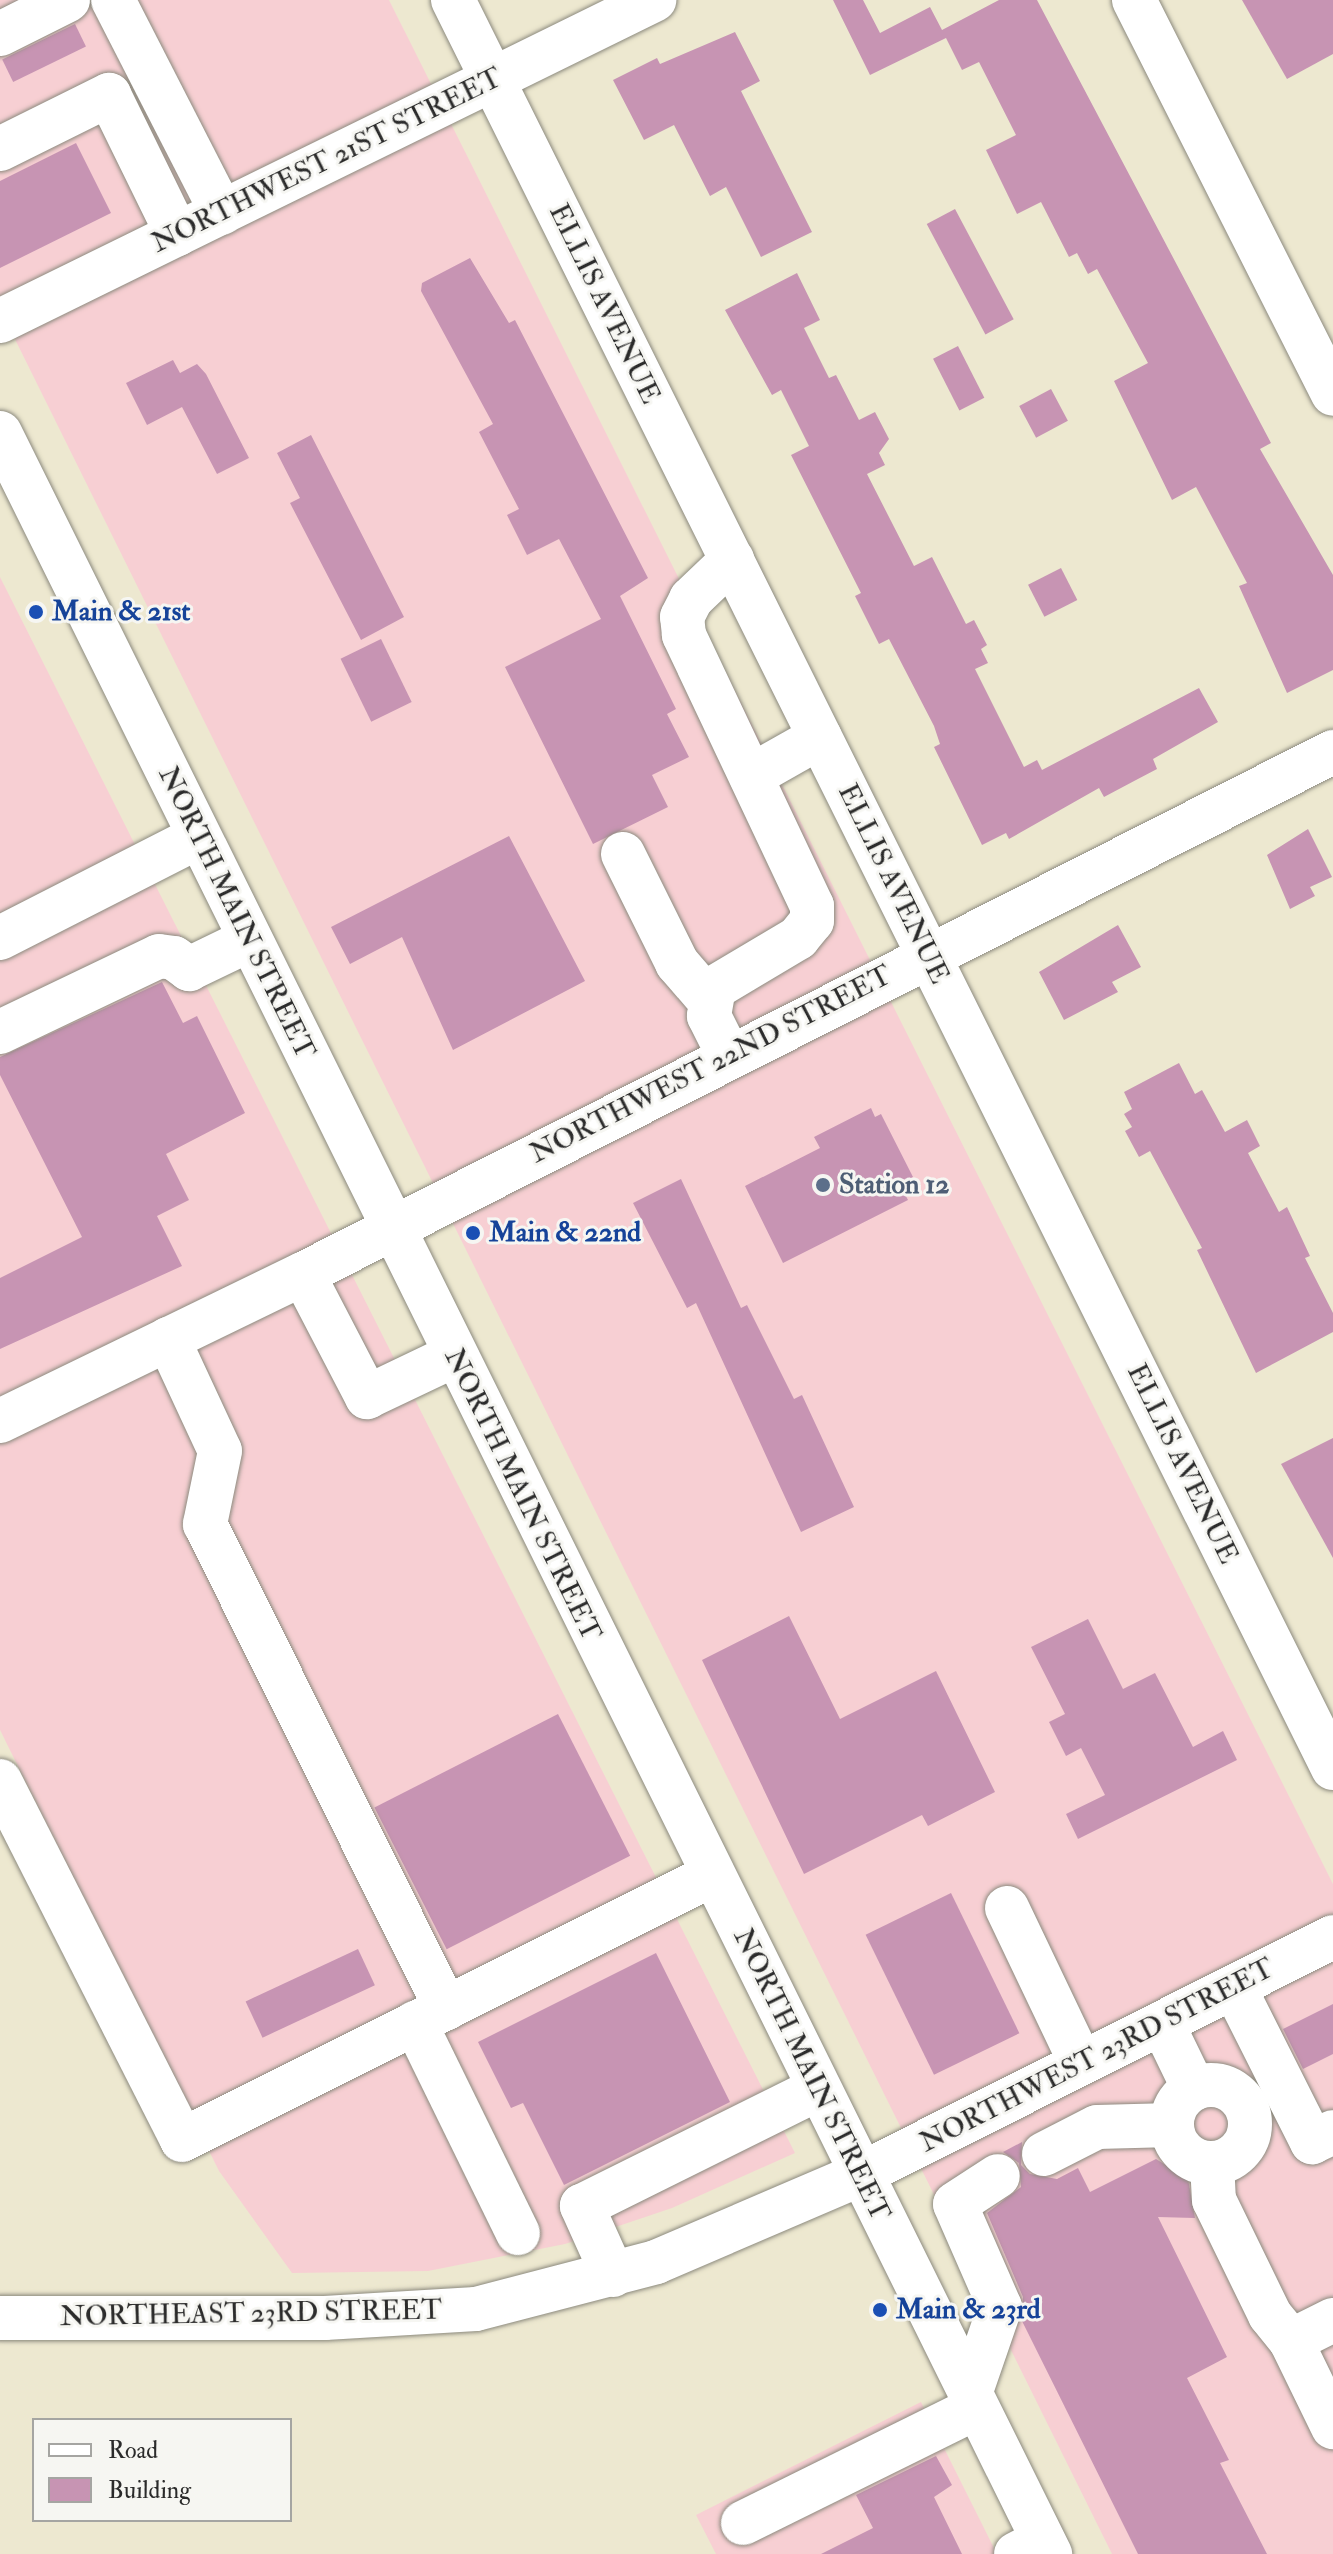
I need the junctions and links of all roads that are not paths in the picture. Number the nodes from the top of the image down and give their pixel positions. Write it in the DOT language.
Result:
graph roads {
  1 [pos="68,0"];
  2 [pos="113,0"];
  3 [pos="453,0"];
  4 [pos="654,0"];
  5 [pos="1134,0"];
  6 [pos="0,34"];
  7 [pos="493,79"];
  8 [pos="0,149"];
  9 [pos="222,213"];
  10 [pos="177,234"];
  11 [pos="0,321"];
  12 [pos="1333,394"];
  13 [pos="0,433"];
  14 [pos="732,560"];
  15 [pos="820,737"];
  16 [pos="1333,752"];
  17 [pos="751,776"];
  18 [pos="198,837"];
  19 [pos="623,854"];
  20 [pos="0,938"];
  21 [pos="249,940"];
  22 [pos="929,956"];
  23 [pos="709,1000"];
  24 [pos="0,1032"];
  25 [pos="729,1056"];
  26 [pos="389,1226"];
  27 [pos="303,1274"];
  28 [pos="168,1339"];
  29 [pos="453,1356"];
  30 [pos="0,1421"];
  31 [pos="1333,1768"];
  32 [pos="0,1781"];
  33 [pos="712,1875"];
  34 [pos="1007,1908"];
  35 [pos="1333,1937"];
  36 [pos="1234,1987"];
  37 [pos="431,2015"];
  38 [pos="1162,2023"];
  39 [pos="1081,2063"];
  40 [pos="818,2089"];
  41 [pos="1183,2107"];
  42 [pos="1333,2132"];
  43 [pos="1044,2154"];
  44 [pos="1212,2163"];
  45 [pos="861,2174"];
  46 [pos="998,2176"];
  47 [pos="518,2233"];
  48 [pos="613,2275"];
  49 [pos="0,2318"];
  50 [pos="1333,2320"];
  51 [pos="1291,2341"];
  52 [pos="973,2401"];
  53 [pos="1333,2427"];
  54 [pos="743,2523"];
  55 [pos="1036,2549"];
  1 -- 6 [label="street"];
  2 -- 9 [label="street"];
  3 -- 7 [label="street, ELLIS AVENUE"];
  4 -- 7 [label="street, NORTHWEST 21ST STREET"];
  5 -- 12 [label="street"];
  7 -- 9 [label="street, NORTHWEST 21ST STREET"];
  7 -- 14 [label="street, ELLIS AVENUE"];
  8 -- 10 [label="street"];
  9 -- 10 [label="street, NORTHWEST 21ST STREET"];
  10 -- 11 [label="street, NORTHWEST 21ST STREET"];
  13 -- 18 [label="street, NORTH MAIN STREET"];
  14 -- 15 [label="street, ELLIS AVENUE"];
  14 -- 17 [label="street"];
  15 -- 17 [label="street"];
  15 -- 22 [label="street, ELLIS AVENUE"];
  16 -- 22 [label="street, NORTHWEST 22ND STREET"];
  17 -- 23 [label="street"];
  18 -- 20 [label="street"];
  18 -- 21 [label="street, NORTH MAIN STREET"];
  19 -- 23 [label="street"];
  21 -- 24 [label="street"];
  21 -- 26 [label="street, NORTH MAIN STREET"];
  22 -- 25 [label="street, NORTHWEST 22ND STREET"];
  22 -- 31 [label="street, ELLIS AVENUE"];
  23 -- 25 [label="street"];
  25 -- 26 [label="street, NORTHWEST 22ND STREET"];
  26 -- 27 [label="street, NORTHWEST 22ND STREET"];
  26 -- 29 [label="street, NORTH MAIN STREET"];
  27 -- 28 [label="street, NORTHWEST 22ND STREET"];
  27 -- 29 [label="street"];
  28 -- 30 [label="street, NORTHWEST 22ND STREET"];
  28 -- 37 [label="street"];
  29 -- 33 [label="street, NORTH MAIN STREET"];
  32 -- 37 [label="street"];
  33 -- 37 [label="street"];
  33 -- 40 [label="street, NORTH MAIN STREET"];
  34 -- 39 [label="street"];
  35 -- 36 [label="street, NORTHWEST 23RD STREET"];
  36 -- 38 [label="street, NORTHWEST 23RD STREET"];
  36 -- 42 [label="street"];
  37 -- 47 [label="street"];
  38 -- 39 [label="street, NORTHWEST 23RD STREET"];
  38 -- 41 [label="street"];
  39 -- 45 [label="street, NORTHWEST 23RD STREET"];
  40 -- 45 [label="street, NORTH MAIN STREET"];
  40 -- 48 [label="street"];
  41 -- 43 [label="street"];
  41 -- 44 [label="street"];
  41 -- 44 [label="street"];
  44 -- 51 [label="street"];
  45 -- 48 [label="street, NORTHEAST 23RD STREET"];
  45 -- 52 [label="street, NORTH MAIN STREET"];
  46 -- 52 [label="street"];
  48 -- 49 [label="street, NORTHEAST 23RD STREET"];
  50 -- 51 [label="street"];
  51 -- 53 [label="street"];
  52 -- 54 [label="street"];
  52 -- 55 [label="street, NORTH MAIN STREET"];
}
